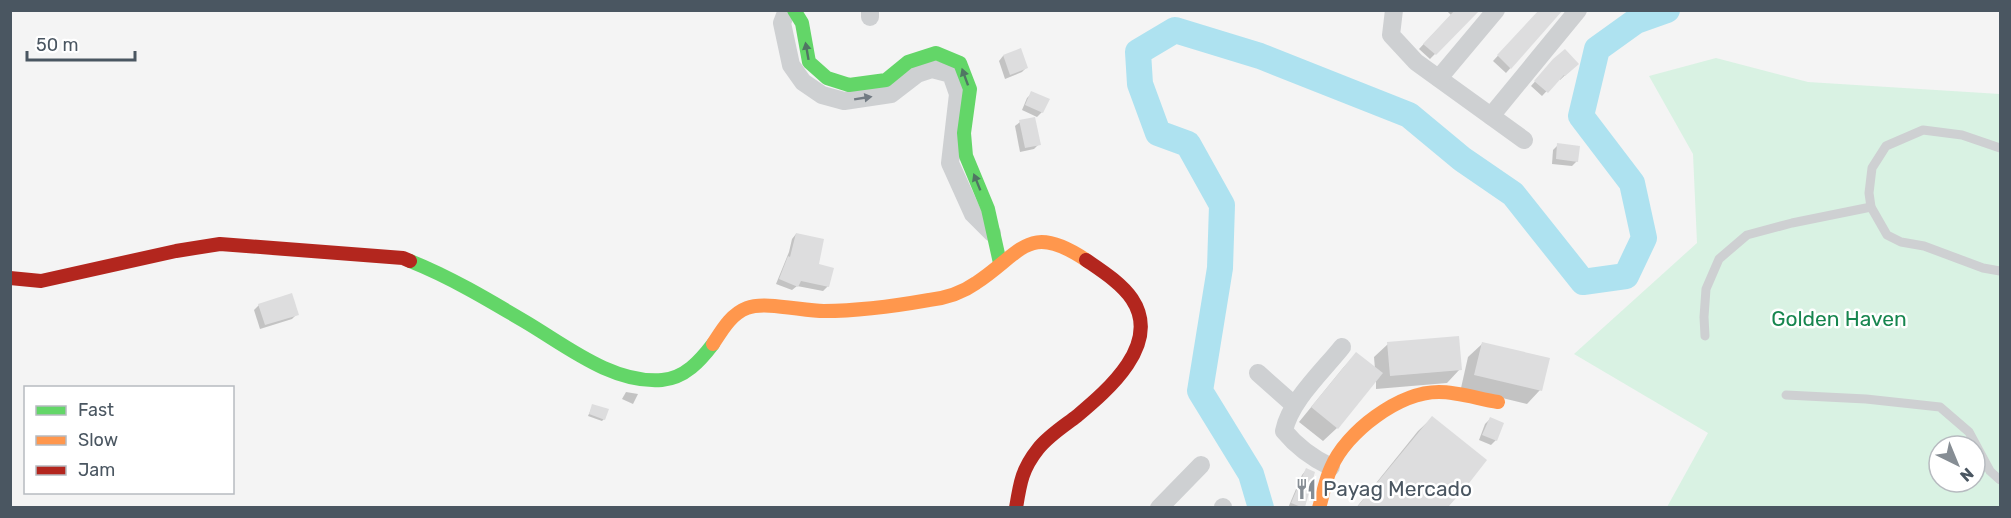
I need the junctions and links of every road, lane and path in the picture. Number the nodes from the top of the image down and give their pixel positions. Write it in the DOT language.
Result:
graph roads {
  1 [pos="787,10"];
  2 [pos="794,10"];
  3 [pos="1394,10"];
  4 [pos="1496,10"];
  5 [pos="1578,10"];
  6 [pos="1439,78"];
  7 [pos="1491,116"];
  8 [pos="1524,140"];
  9 [pos="2001,148"];
  10 [pos="958,159"];
  11 [pos="1871,207"];
  12 [pos="992,233"];
  13 [pos="1000,262"];
  14 [pos="2001,271"];
  15 [pos="10,278"];
  16 [pos="1704,336"];
  17 [pos="1342,347"];
  18 [pos="1258,373"];
  19 [pos="1786,395"];
  20 [pos="1498,402"];
  21 [pos="1294,405"];
  22 [pos="1201,465"];
  23 [pos="1331,467"];
  24 [pos="2001,480"];
  25 [pos="1016,507"];
  26 [pos="1159,507"];
  27 [pos="1319,507"];
  1 -- 10 [label="street, one-way"];
  10 -- 2 [label="main road, one-way"];
  3 -- 6 [label="street"];
  4 -- 6 [label="street"];
  5 -- 7 [label="street"];
  6 -- 7 [label="street"];
  7 -- 8 [label="street"];
  9 -- 11 [label="lane"];
  10 -- 12 [label="street"];
  11 -- 14 [label="lane"];
  11 -- 16 [label="lane"];
  12 -- 13 [label="main road"];
  13 -- 15 [label="main road"];
  13 -- 25 [label="main road"];
  17 -- 21 [label="street"];
  18 -- 21 [label="street"];
  19 -- 24 [label="lane"];
  20 -- 23 [label="main road"];
  21 -- 23 [label="street"];
  22 -- 26 [label="street"];
  23 -- 27 [label="main road"];
}
